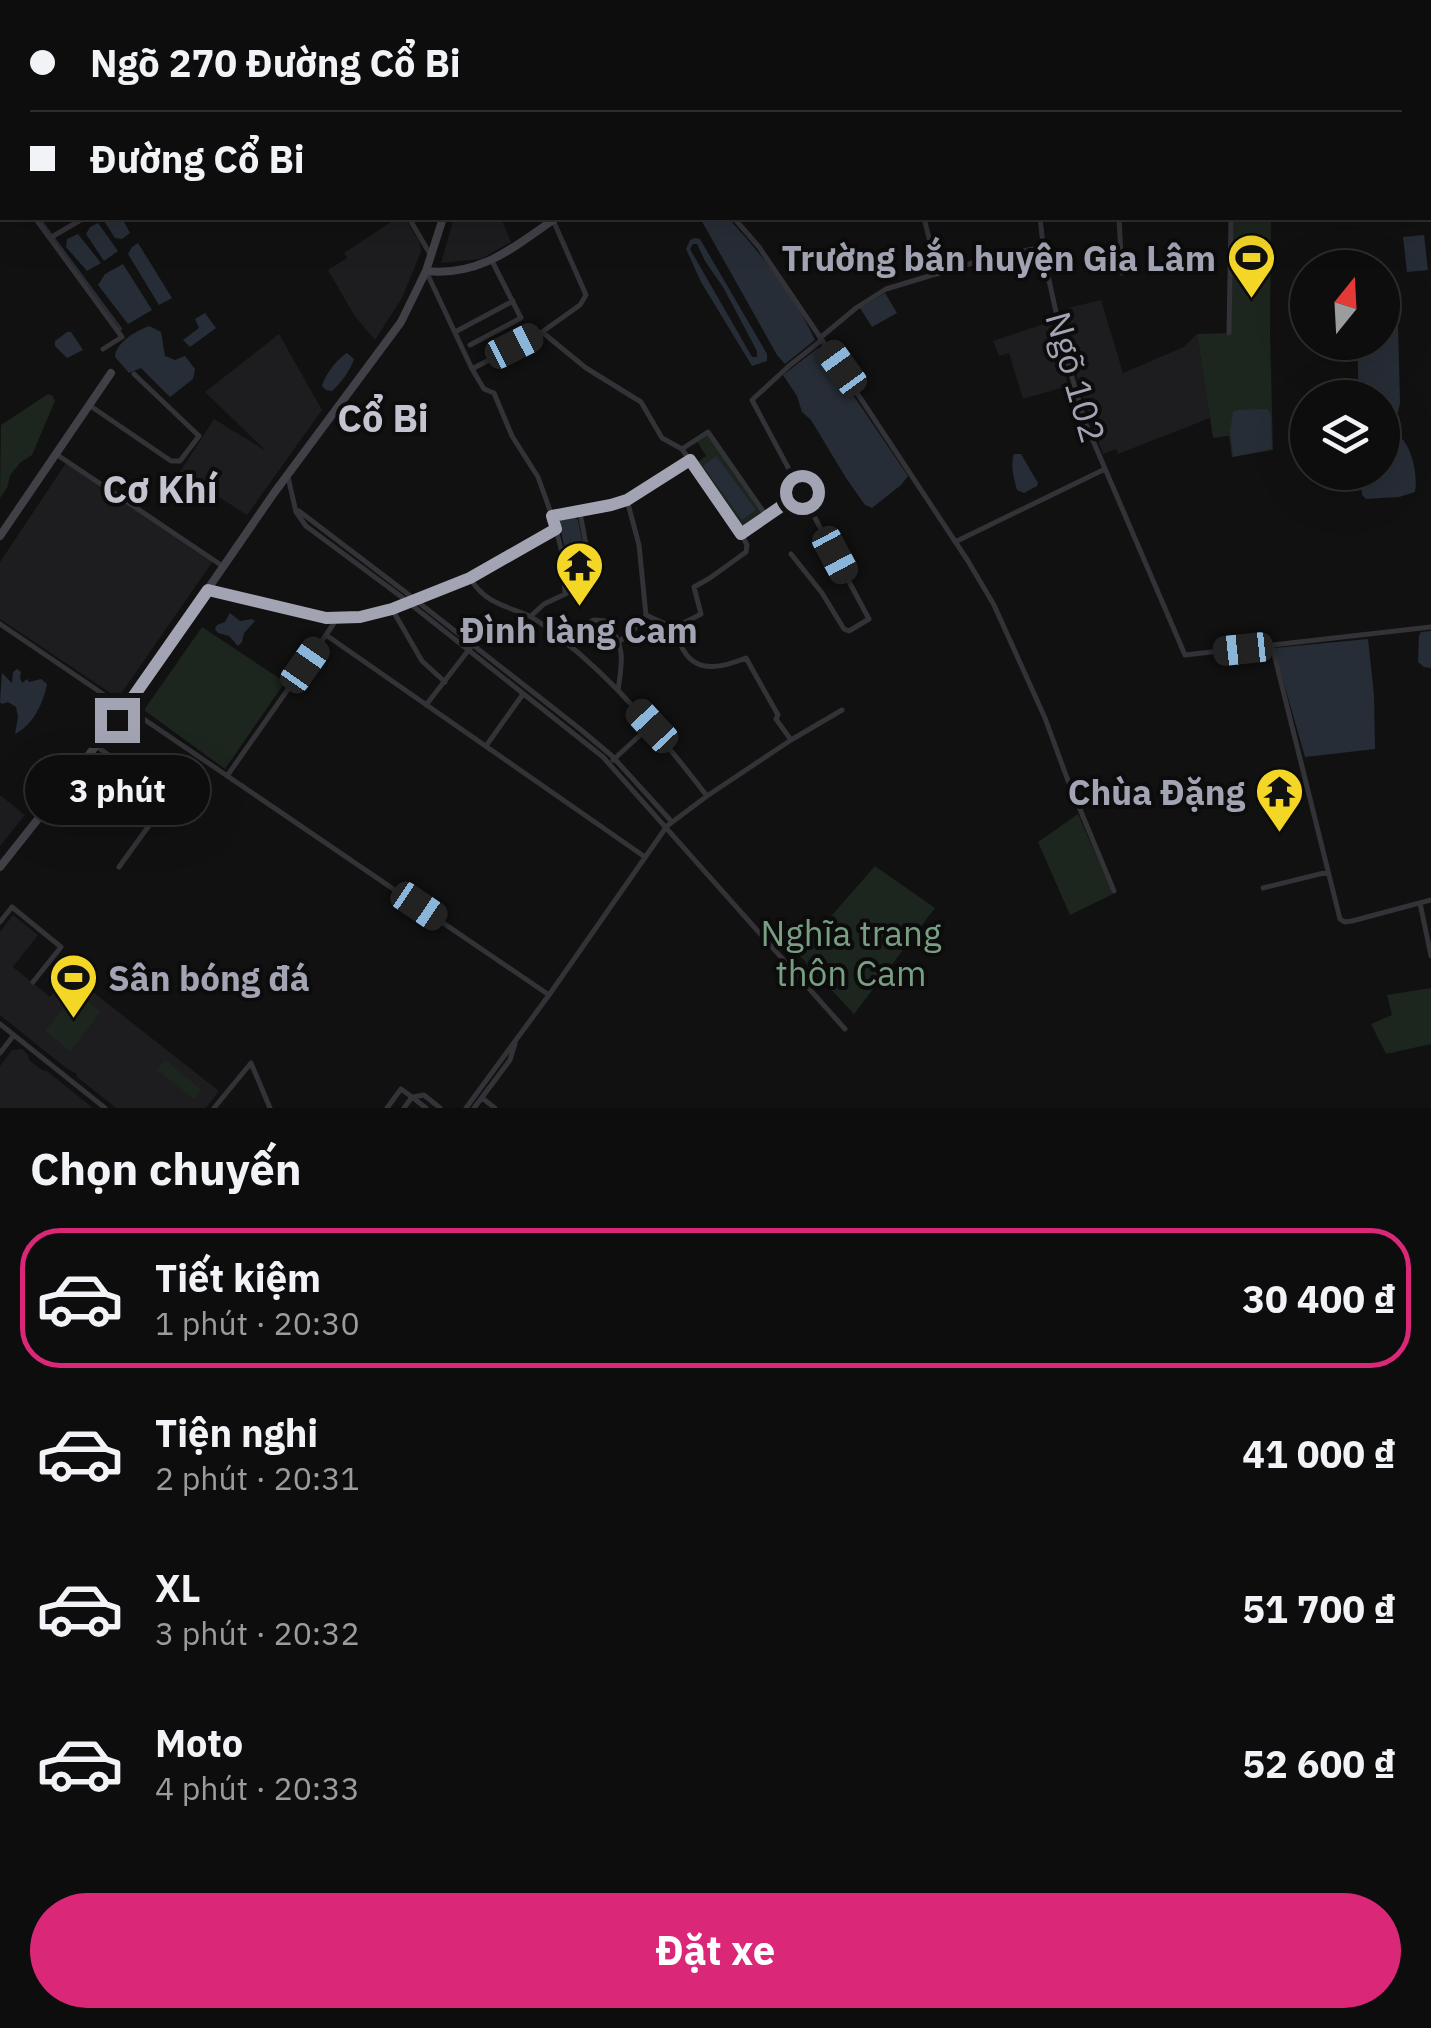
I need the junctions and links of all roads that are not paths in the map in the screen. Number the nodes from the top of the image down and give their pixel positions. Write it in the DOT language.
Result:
graph roads {
  1 [pos="37,220"];
  2 [pos="81,220"];
  3 [pos="410,220"];
  4 [pos="442,220"];
  5 [pos="553,220"];
  6 [pos="554,220"];
  7 [pos="736,220"];
  8 [pos="924,220"];
  9 [pos="1040,220"];
  10 [pos="1119,220"];
  11 [pos="1231,220"];
  12 [pos="53,236"];
  13 [pos="1042,247"];
  14 [pos="431,257"];
  15 [pos="492,261"];
  16 [pos="426,270"];
  17 [pos="1122,273"];
  18 [pos="938,274"];
  19 [pos="512,301"];
  20 [pos="455,332"];
  21 [pos="542,332"];
  22 [pos="1229,334"];
  23 [pos="821,339"];
  24 [pos="470,346"];
  25 [pos="104,349"];
  26 [pos="472,369"];
  27 [pos="111,373"];
  28 [pos="134,374"];
  29 [pos="90,405"];
  30 [pos="682,450"];
  31 [pos="56,454"];
  32 [pos="690,460"];
  33 [pos="1106,472"];
  34 [pos="288,474"];
  35 [pos="802,492"];
  36 [pos="627,500"];
  37 [pos="580,512"];
  38 [pos="552,516"];
  39 [pos="767,516"];
  40 [pos="556,529"];
  41 [pos="741,534"];
  42 [pos="0,536"];
  43 [pos="955,542"];
  44 [pos="791,554"];
  45 [pos="224,566"];
  46 [pos="470,578"];
  47 [pos="208,590"];
  48 [pos="565,592"];
  49 [pos="412,601"];
  50 [pos="392,609"];
  51 [pos="646,615"];
  52 [pos="531,616"];
  53 [pos="337,619"];
  54 [pos="0,624"];
  55 [pos="1431,627"];
  56 [pos="674,628"];
  57 [pos="326,635"];
  58 [pos="560,638"];
  59 [pos="620,640"];
  60 [pos="1272,646"];
  61 [pos="471,648"];
  62 [pos="444,682"];
  63 [pos="618,690"];
  64 [pos="526,691"];
  65 [pos="426,705"];
  66 [pos="126,708"];
  67 [pos="842,710"];
  68 [pos="652,726"];
  69 [pos="790,740"];
  70 [pos="96,746"];
  71 [pos="486,746"];
  72 [pos="612,761"];
  73 [pos="228,776"];
  74 [pos="707,796"];
  75 [pos="669,824"];
  76 [pos="645,857"];
  77 [pos="0,867"];
  78 [pos="118,867"];
  79 [pos="1328,872"];
  80 [pos="1263,888"];
  81 [pos="1114,891"];
  82 [pos="1431,900"];
  83 [pos="1420,903"];
  84 [pos="0,922"];
  85 [pos="1431,956"];
  86 [pos="33,982"];
  87 [pos="549,995"];
  88 [pos="0,1024"];
  89 [pos="846,1029"];
  90 [pos="14,1035"];
  91 [pos="518,1036"];
  92 [pos="0,1053"];
  93 [pos="412,1097"];
  94 [pos="482,1098"];
  95 [pos="105,1108"];
  96 [pos="214,1108"];
  97 [pos="270,1108"];
  98 [pos="387,1108"];
  99 [pos="404,1108"];
  100 [pos="426,1108"];
  101 [pos="440,1108"];
  102 [pos="466,1108"];
  103 [pos="474,1108"];
  104 [pos="495,1108"];
  1 -- 12 [label="street"];
  2 -- 12 [label="street"];
  3 -- 14 [label="street"];
  4 -- 14 [label="main road"];
  5 -- 15 [label="main road"];
  6 -- 21 [label="street"];
  7 -- 23 [label="street"];
  8 -- 18 [label="street"];
  9 -- 13 [label="street, Ngõ 102"];
  10 -- 17 [label="street"];
  11 -- 22 [label="street"];
  12 -- 25 [label="street"];
  13 -- 18 [label="street"];
  13 -- 33 [label="street, Ngõ 102"];
  14 -- 16 [label="main road"];
  15 -- 16 [label="main road"];
  15 -- 19 [label="street"];
  16 -- 20 [label="street"];
  16 -- 34 [label="main road"];
  18 -- 23 [label="street"];
  19 -- 20 [label="street"];
  19 -- 24 [label="street"];
  20 -- 26 [label="street"];
  21 -- 26 [label="street"];
  21 -- 30 [label="street"];
  23 -- 35 [label="street"];
  23 -- 43 [label="street"];
  26 -- 38 [label="street"];
  27 -- 29 [label="main road"];
  28 -- 29 [label="street"];
  29 -- 31 [label="main road"];
  30 -- 32 [label="street"];
  30 -- 39 [label="street"];
  31 -- 42 [label="main road"];
  31 -- 45 [label="street"];
  32 -- 36 [label="street"];
  32 -- 41 [label="street"];
  33 -- 43 [label="street"];
  33 -- 60 [label="street, Ngõ 102"];
  34 -- 45 [label="main road"];
  34 -- 49 [label="street"];
  35 -- 39 [label="street"];
  35 -- 44 [label="street"];
  36 -- 37 [label="street"];
  36 -- 51 [label="street"];
  37 -- 38 [label="street"];
  37 -- 48 [label="street"];
  38 -- 40 [label="street"];
  39 -- 41 [label="street"];
  40 -- 46 [label="street"];
  40 -- 48 [label="street"];
  41 -- 56 [label="street"];
  43 -- 81 [label="street"];
  45 -- 47 [label="main road"];
  46 -- 49 [label="street"];
  46 -- 52 [label="street"];
  47 -- 53 [label="street"];
  47 -- 66 [label="main road"];
  48 -- 52 [label="street"];
  49 -- 50 [label="street"];
  49 -- 61 [label="street"];
  50 -- 53 [label="street"];
  50 -- 62 [label="street"];
  51 -- 56 [label="street"];
  51 -- 59 [label="street"];
  52 -- 58 [label="street"];
  53 -- 57 [label="street"];
  54 -- 66 [label="street"];
  55 -- 60 [label="street"];
  56 -- 69 [label="street"];
  57 -- 65 [label="street"];
  57 -- 73 [label="street"];
  58 -- 59 [label="street"];
  58 -- 63 [label="street"];
  59 -- 63 [label="street"];
  60 -- 79 [label="street"];
  61 -- 62 [label="street"];
  61 -- 64 [label="street"];
  62 -- 65 [label="street"];
  63 -- 68 [label="street"];
  64 -- 71 [label="street"];
  64 -- 72 [label="street"];
  65 -- 71 [label="street"];
  66 -- 70 [label="main road"];
  66 -- 73 [label="street"];
  67 -- 69 [label="street"];
  68 -- 72 [label="street"];
  68 -- 74 [label="street"];
  69 -- 74 [label="street"];
  70 -- 77 [label="main road"];
  70 -- 78 [label="street"];
  71 -- 76 [label="street"];
  72 -- 75 [label="street"];
  73 -- 87 [label="street"];
  74 -- 75 [label="street"];
  75 -- 76 [label="street"];
  75 -- 89 [label="street"];
  76 -- 87 [label="street"];
  79 -- 80 [label="street"];
  79 -- 83 [label="street"];
  82 -- 83 [label="street"];
  83 -- 85 [label="street"];
  84 -- 86 [label="street"];
  87 -- 91 [label="street"];
  88 -- 90 [label="street"];
  90 -- 92 [label="street"];
  90 -- 95 [label="street"];
  91 -- 94 [label="street"];
  91 -- 102 [label="street"];
  93 -- 98 [label="street"];
  93 -- 99 [label="street"];
  93 -- 100 [label="street"];
  93 -- 101 [label="street"];
  94 -- 103 [label="street"];
  94 -- 104 [label="street"];
  96 -- 97 [label="street"];
}
